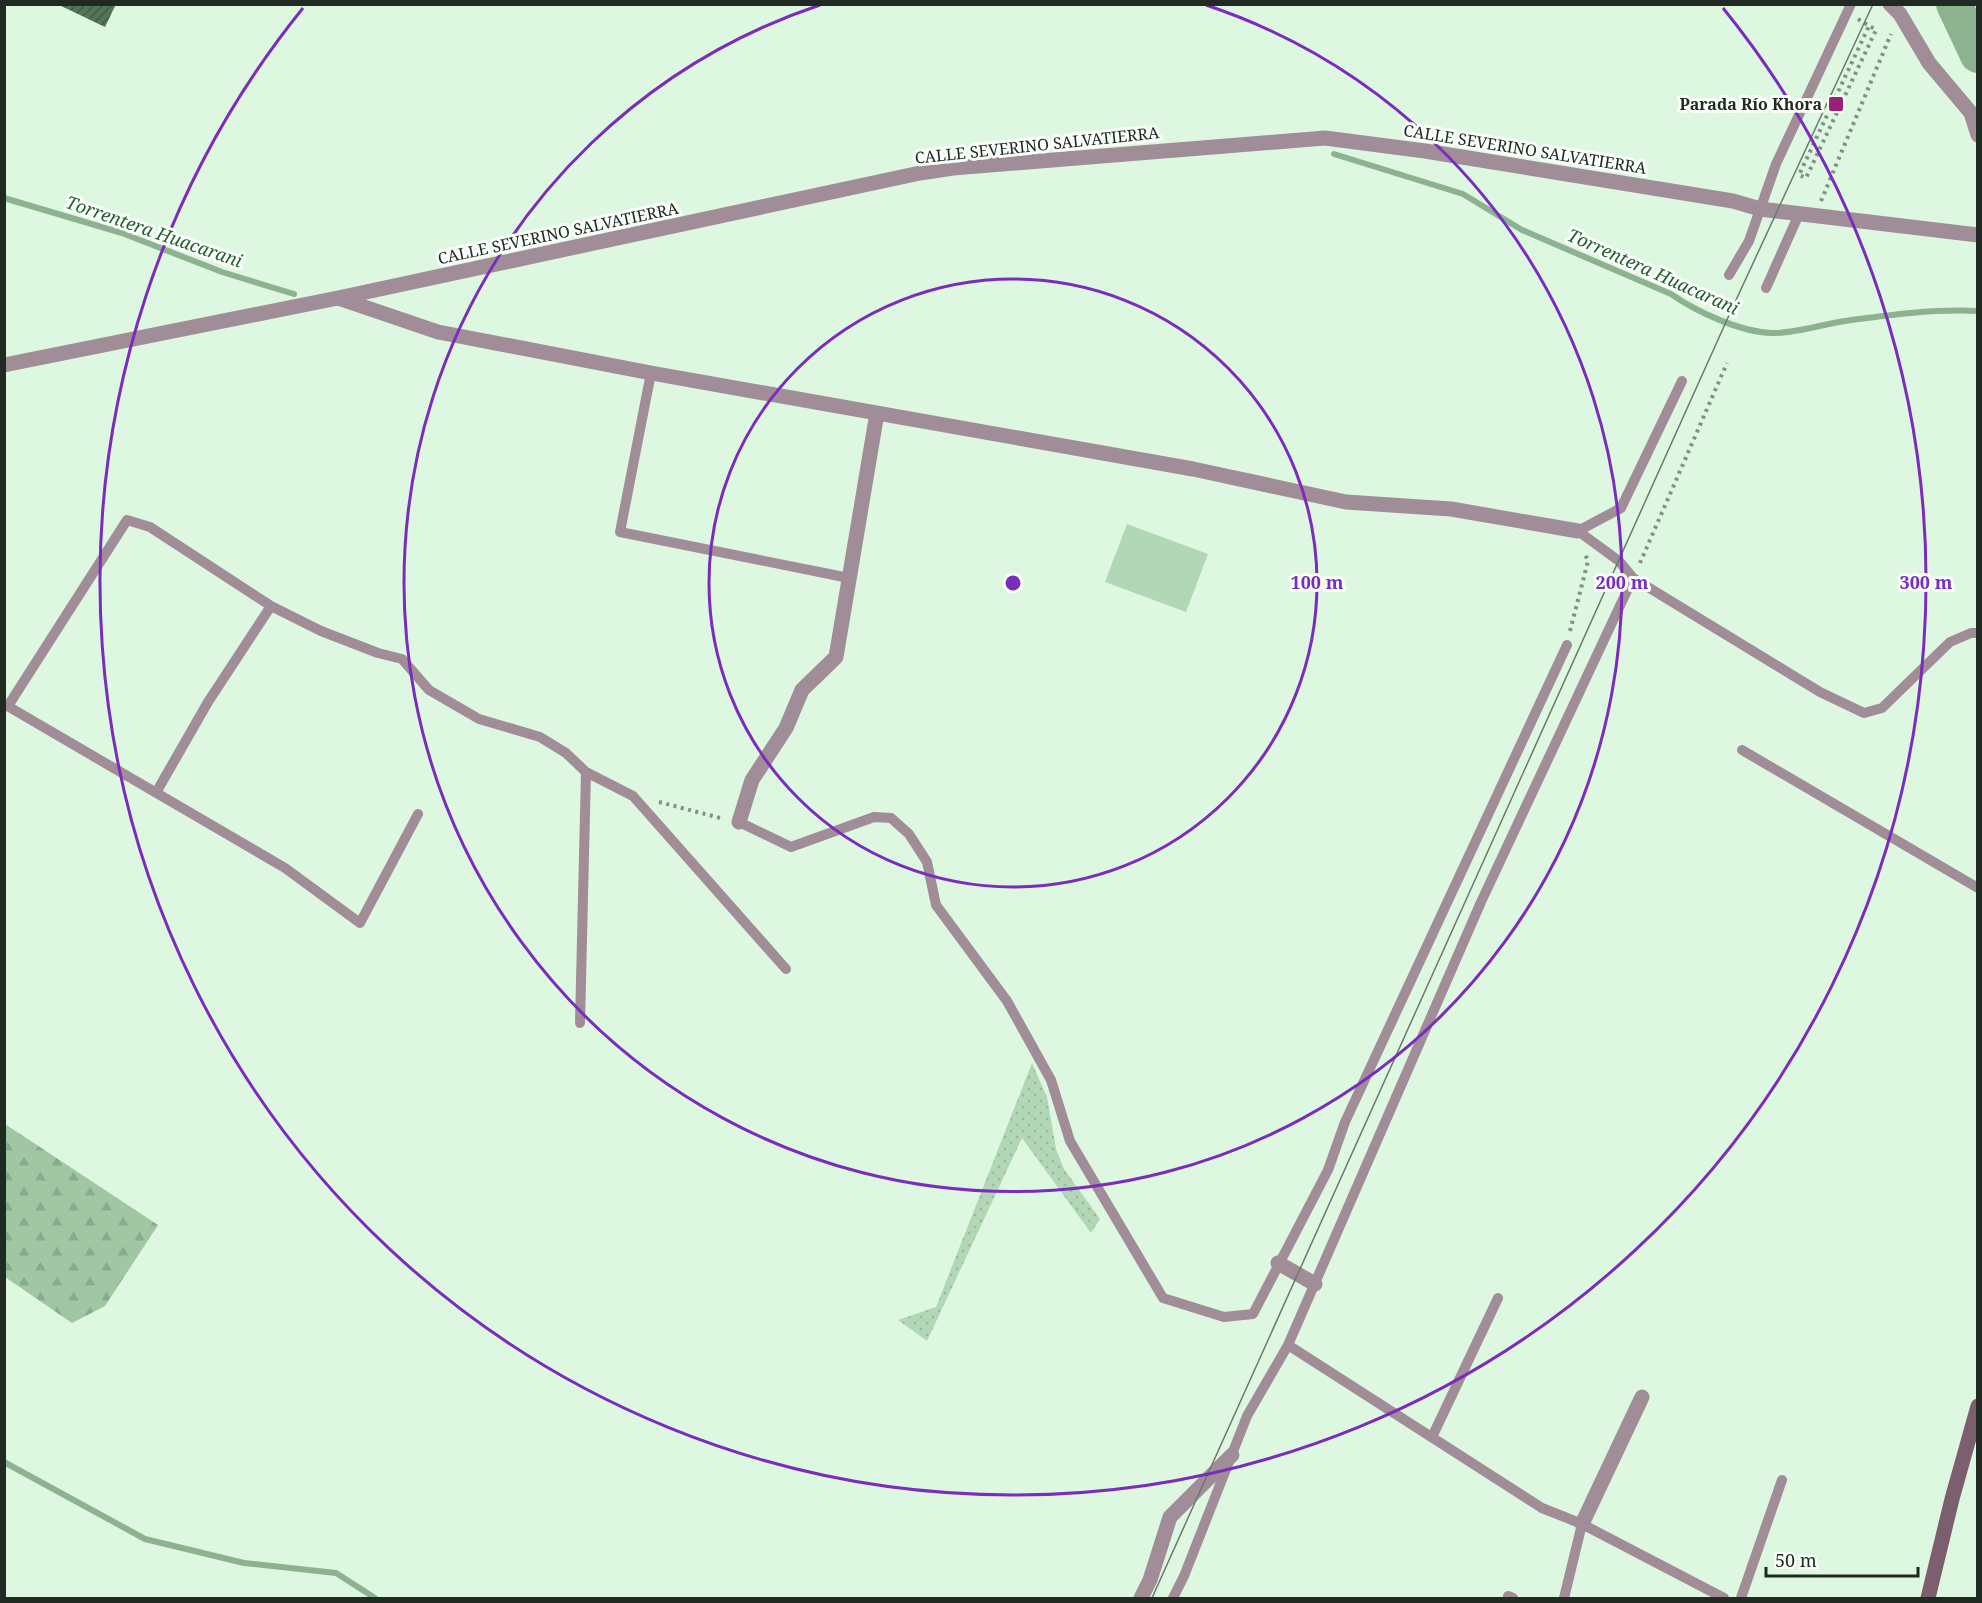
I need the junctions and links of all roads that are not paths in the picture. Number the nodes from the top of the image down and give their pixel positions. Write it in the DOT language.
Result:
graph roads {
  1 [pos="1851,4"];
  2 [pos="1895,9"];
  3 [pos="1977,135"];
  4 [pos="1760,208"];
  5 [pos="1799,214"];
  6 [pos="1977,235"];
  7 [pos="1729,275"];
  8 [pos="1766,288"];
  9 [pos="338,298"];
  10 [pos="4,365"];
  11 [pos="651,373"];
  12 [pos="1682,381"];
  13 [pos="877,412"];
  14 [pos="1578,531"];
  15 [pos="849,578"];
  16 [pos="1634,578"];
  17 [pos="271,606"];
  18 [pos="1977,633"];
  19 [pos="1567,645"];
  20 [pos="6,705"];
  21 [pos="1742,750"];
  22 [pos="586,771"];
  23 [pos="157,791"];
  24 [pos="418,814"];
  25 [pos="739,822"];
  26 [pos="1977,888"];
  27 [pos="786,969"];
  28 [pos="580,1023"];
  29 [pos="1278,1263"];
  30 [pos="1315,1284"];
  31 [pos="1498,1298"];
  32 [pos="1288,1345"];
  33 [pos="1642,1396"];
  34 [pos="1977,1406"];
  35 [pos="1432,1437"];
  36 [pos="1232,1455"];
  37 [pos="1782,1480"];
  38 [pos="1582,1524"];
  39 [pos="1141,1599"];
  40 [pos="1173,1599"];
  41 [pos="1564,1599"];
  42 [pos="1724,1599"];
  43 [pos="1740,1599"];
  44 [pos="1928,1599"];
  1 -- 4 [label="lane"];
  2 -- 3 [label="street"];
  4 -- 5 [label="street, CALLE SEVERINO SALVATIERRA"];
  4 -- 7 [label="lane"];
  4 -- 9 [label="street, CALLE SEVERINO SALVATIERRA"];
  5 -- 6 [label="street, CALLE SEVERINO SALVATIERRA"];
  5 -- 8 [label="lane"];
  9 -- 10 [label="street, CALLE SEVERINO SALVATIERRA"];
  9 -- 11 [label="street"];
  11 -- 13 [label="street"];
  11 -- 15 [label="lane"];
  12 -- 14 [label="lane"];
  13 -- 14 [label="street"];
  13 -- 15 [label="street"];
  14 -- 16 [label="lane"];
  15 -- 25 [label="street"];
  16 -- 18 [label="lane"];
  16 -- 30 [label="lane"];
  17 -- 20 [label="lane"];
  17 -- 22 [label="lane"];
  17 -- 23 [label="lane"];
  19 -- 29 [label="lane"];
  20 -- 23 [label="lane"];
  21 -- 26 [label="lane"];
  22 -- 27 [label="lane"];
  22 -- 28 [label="lane"];
  23 -- 24 [label="lane"];
  25 -- 29 [label="lane"];
  29 -- 30 [label="street"];
  30 -- 32 [label="lane"];
  31 -- 35 [label="lane"];
  32 -- 35 [label="lane"];
  32 -- 36 [label="lane"];
  33 -- 38 [label="street"];
  34 -- 44 [label="main road"];
  35 -- 38 [label="lane"];
  36 -- 39 [label="street"];
  36 -- 40 [label="lane"];
  37 -- 43 [label="lane"];
  38 -- 41 [label="lane"];
  38 -- 42 [label="lane"];
}
